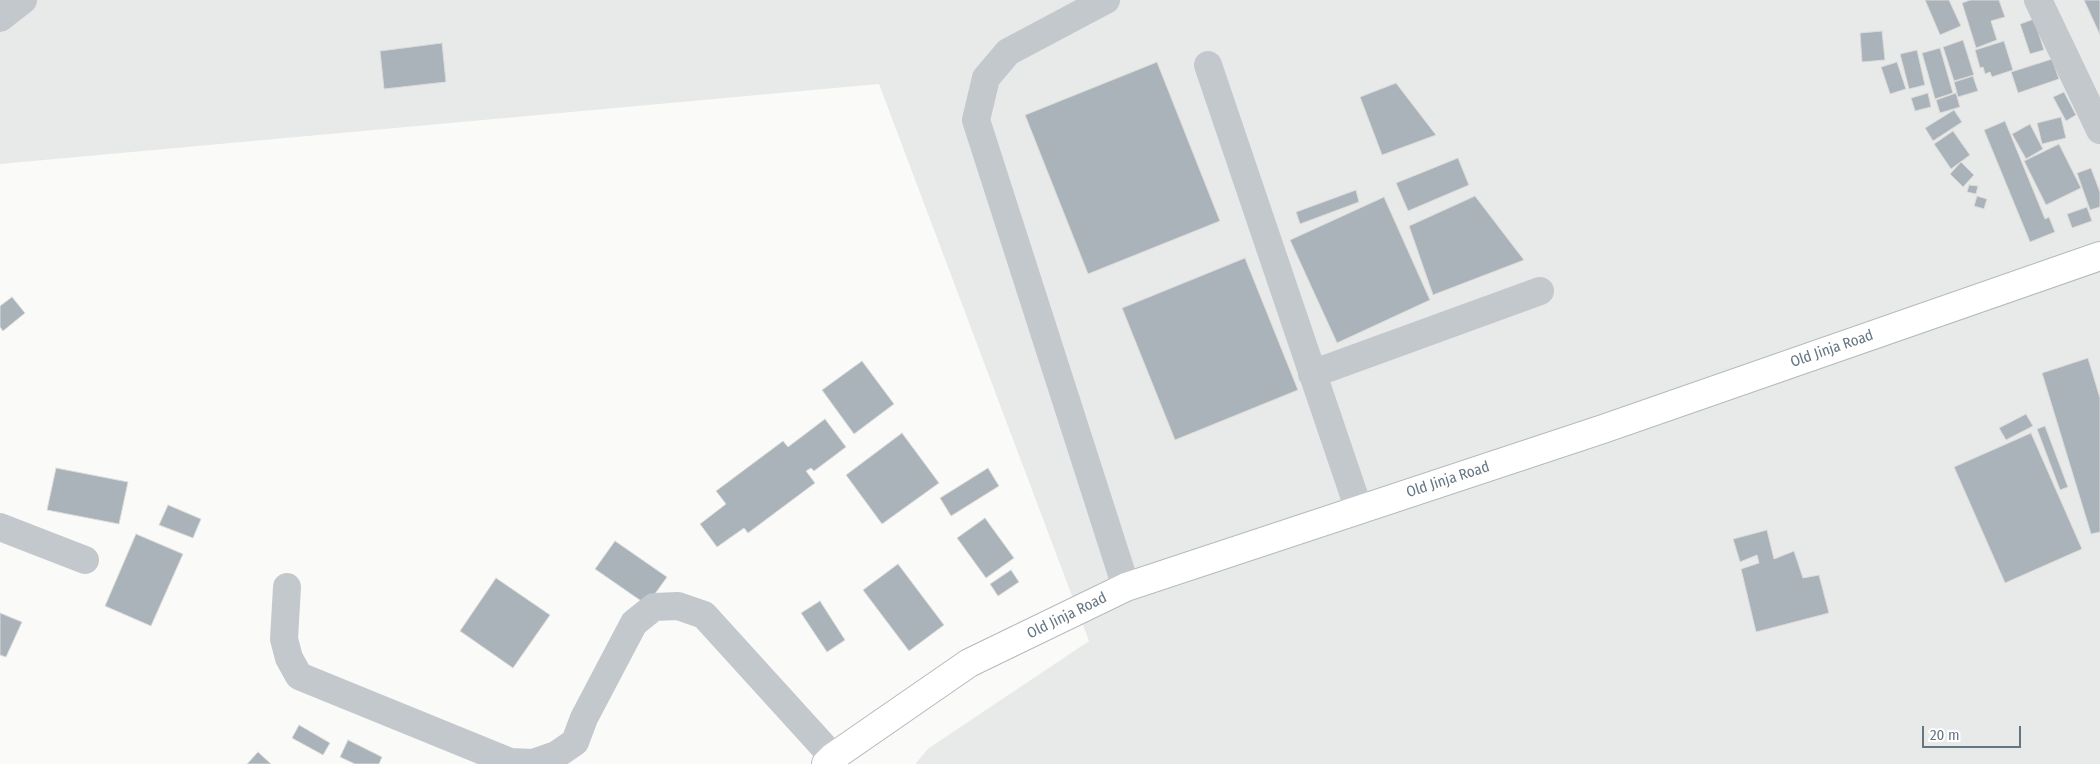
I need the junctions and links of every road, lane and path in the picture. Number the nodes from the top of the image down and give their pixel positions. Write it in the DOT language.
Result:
graph roads {
  1 [pos="24,0"];
  2 [pos="1106,0"];
  3 [pos="2038,0"];
  4 [pos="0,18"];
  5 [pos="1208,65"];
  6 [pos="2100,130"];
  7 [pos="2100,256"];
  8 [pos="1540,291"];
  9 [pos="1312,374"];
  10 [pos="1359,510"];
  11 [pos="0,527"];
  12 [pos="85,560"];
  13 [pos="287,587"];
  14 [pos="1126,588"];
  15 [pos="830,760"];
  1 -- 4 [label="lane"];
  2 -- 14 [label="lane"];
  3 -- 6 [label="lane"];
  5 -- 9 [label="lane"];
  7 -- 10 [label="main road, Old Jinja Road"];
  8 -- 9 [label="lane"];
  9 -- 10 [label="lane"];
  10 -- 14 [label="main road, Old Jinja Road"];
  11 -- 12 [label="lane"];
  13 -- 15 [label="lane"];
  14 -- 15 [label="main road, Old Jinja Road"];
}
